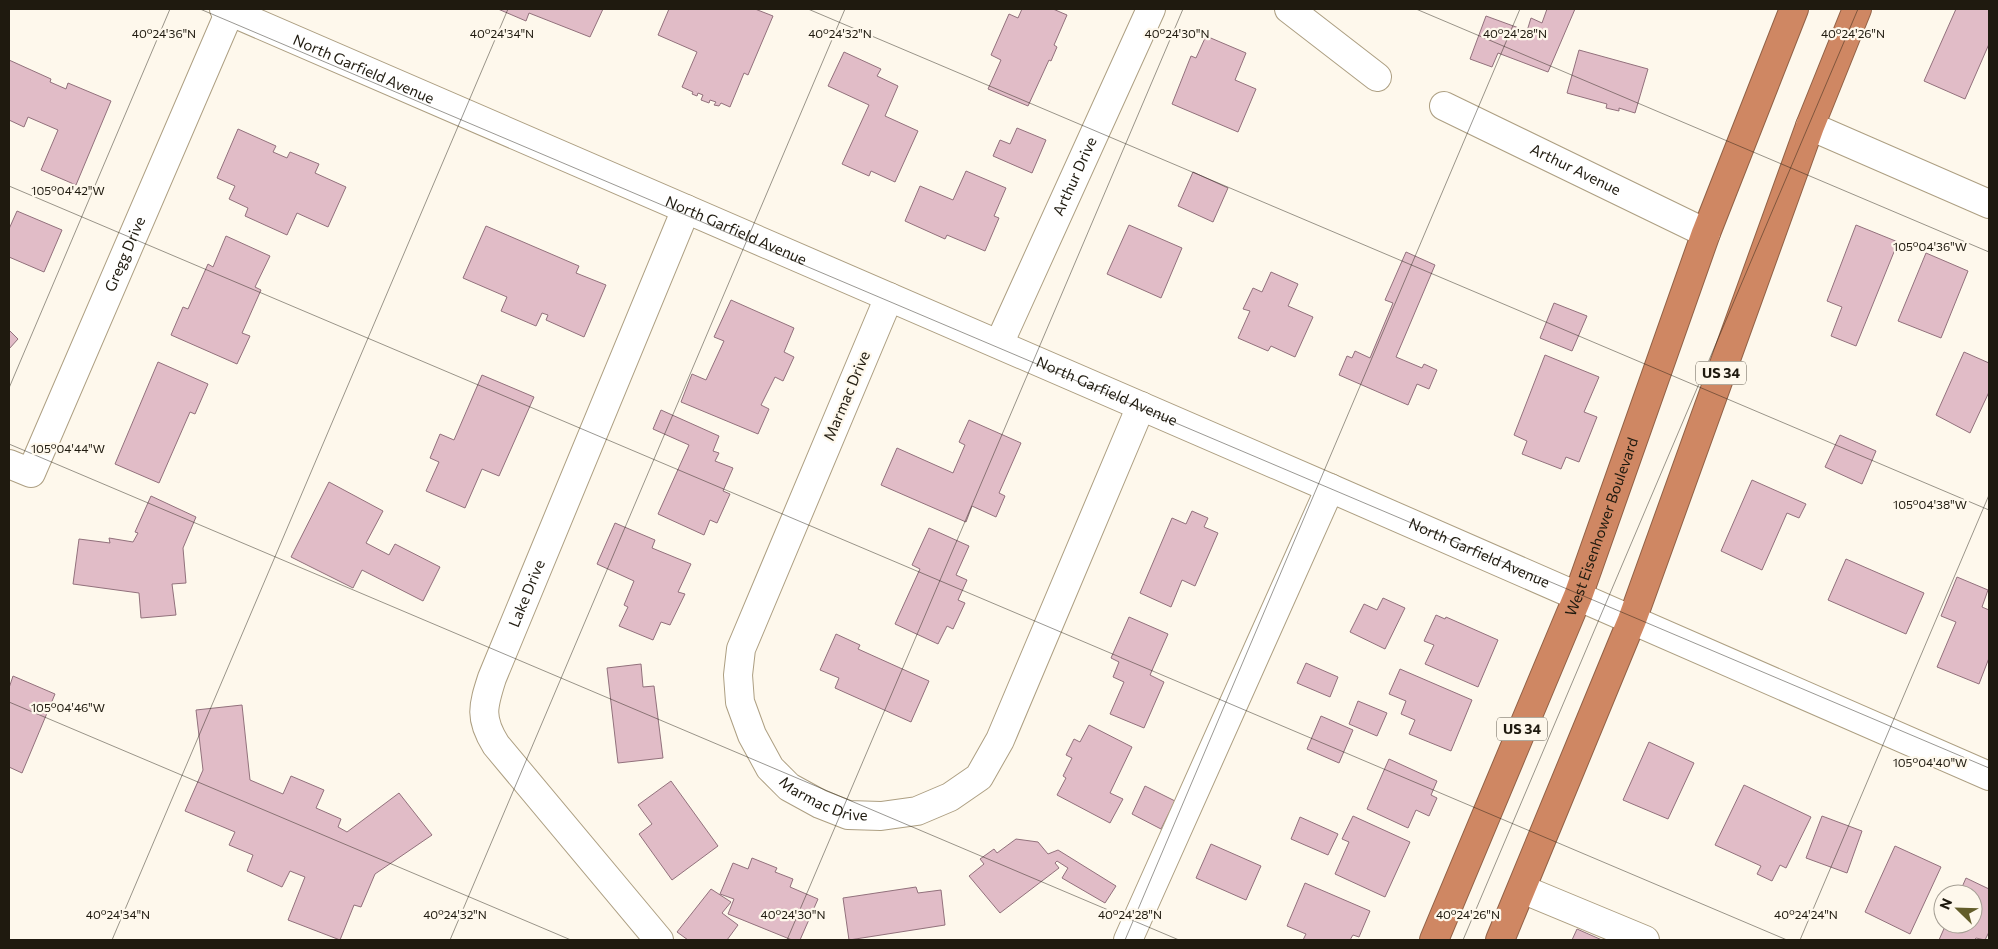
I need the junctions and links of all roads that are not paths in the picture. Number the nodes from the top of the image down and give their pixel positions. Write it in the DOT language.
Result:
graph roads {
  1 [pos="1151,9"];
  2 [pos="1289,9"];
  3 [pos="1794,9"];
  4 [pos="1857,9"];
  5 [pos="227,10"];
  6 [pos="1377,78"];
  7 [pos="1444,106"];
  8 [pos="1810,126"];
  9 [pos="1989,204"];
  10 [pos="686,209"];
  11 [pos="1706,233"];
  12 [pos="889,297"];
  13 [pos="998,344"];
  14 [pos="1141,406"];
  15 [pos="9,464"];
  16 [pos="1330,488"];
  17 [pos="1578,596"];
  18 [pos="1632,620"];
  19 [pos="1989,776"];
  20 [pos="1522,888"];
  21 [pos="659,940"];
  22 [pos="1128,940"];
  23 [pos="1434,940"];
  24 [pos="1500,940"];
  25 [pos="1645,940"];
  1 -- 13 [label="street, Arthur Drive"];
  2 -- 6 [label="street"];
  3 -- 11 [label="highway, West Eisenhower Boulevard / US 34"];
  4 -- 8 [label="highway, US 34"];
  5 -- 10 [label="street, North Garfield Avenue"];
  5 -- 15 [label="street, Gregg Drive"];
  7 -- 11 [label="street, Arthur Avenue"];
  8 -- 9 [label="street"];
  8 -- 18 [label="highway, US 34"];
  10 -- 12 [label="street, North Garfield Avenue"];
  10 -- 21 [label="street, Lake Drive"];
  11 -- 17 [label="highway, West Eisenhower Boulevard / US 34"];
  12 -- 13 [label="street, North Garfield Avenue"];
  12 -- 14 [label="street, Marmac Drive"];
  13 -- 14 [label="street, North Garfield Avenue"];
  14 -- 16 [label="street, North Garfield Avenue"];
  16 -- 17 [label="street, North Garfield Avenue"];
  16 -- 22 [label="street"];
  17 -- 18 [label="street, North Garfield Avenue"];
  17 -- 23 [label="highway, West Eisenhower Boulevard / US 34"];
  18 -- 19 [label="street, North Garfield Avenue"];
  18 -- 20 [label="highway, US 34"];
  20 -- 24 [label="highway, US 34"];
  20 -- 25 [label="street"];
}
